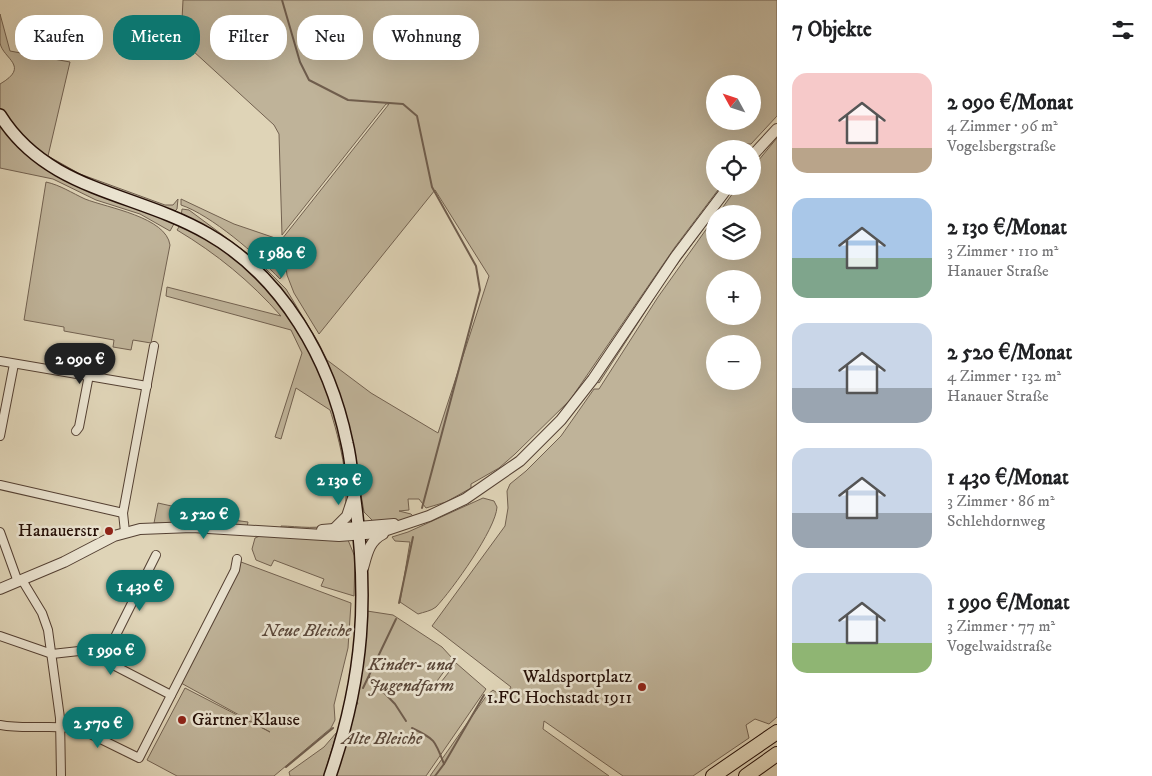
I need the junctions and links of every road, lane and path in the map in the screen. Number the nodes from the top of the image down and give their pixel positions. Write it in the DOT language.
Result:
graph roads {
  1 [pos="0,115"];
  2 [pos="777,129"];
  3 [pos="761,146"];
  4 [pos="722,195"];
  5 [pos="154,346"];
  6 [pos="0,361"];
  7 [pos="14,364"];
  8 [pos="89,375"];
  9 [pos="147,386"];
  10 [pos="76,431"];
  11 [pos="0,436"];
  12 [pos="0,485"];
  13 [pos="354,490"];
  14 [pos="123,513"];
  15 [pos="407,523"];
  16 [pos="335,528"];
  17 [pos="390,530"];
  18 [pos="360,531"];
  19 [pos="0,532"];
  20 [pos="125,532"];
  21 [pos="303,533"];
  22 [pos="156,555"];
  23 [pos="236,559"];
  24 [pos="363,568"];
  25 [pos="20,581"];
  26 [pos="0,589"];
  27 [pos="0,636"];
  28 [pos="52,654"];
  29 [pos="104,660"];
  30 [pos="171,695"];
  31 [pos="0,725"];
  32 [pos="60,727"];
  33 [pos="777,732"];
  34 [pos="777,754"];
  35 [pos="61,776"];
  36 [pos="330,776"];
  37 [pos="714,776"];
  38 [pos="746,776"];
  1 -- 13 [label="main road"];
  2 -- 3 [label="street"];
  4 -- 15 [label="street"];
  5 -- 9 [label="street"];
  6 -- 7 [label="street"];
  7 -- 8 [label="street"];
  7 -- 11 [label="street"];
  8 -- 9 [label="street"];
  8 -- 10 [label="street"];
  9 -- 14 [label="street"];
  12 -- 14 [label="street"];
  13 -- 16 [label="street"];
  13 -- 18 [label="main road"];
  14 -- 20 [label="street"];
  15 -- 17 [label="street"];
  15 -- 18 [label="street"];
  16 -- 18 [label="street"];
  16 -- 21 [label="street"];
  17 -- 18 [label="street"];
  17 -- 24 [label="street"];
  18 -- 21 [label="street"];
  18 -- 24 [label="main road"];
  19 -- 25 [label="street"];
  20 -- 21 [label="street"];
  20 -- 25 [label="street"];
  22 -- 29 [label="street"];
  23 -- 30 [label="street"];
  24 -- 36 [label="main road"];
  25 -- 26 [label="street"];
  25 -- 28 [label="street"];
  27 -- 28 [label="street"];
  28 -- 29 [label="street"];
  28 -- 32 [label="street"];
  29 -- 30 [label="street"];
  30 -- 32 [label="street"];
  31 -- 32 [label="street"];
  32 -- 35 [label="street"];
  33 -- 37 [label="highway"];
  34 -- 38 [label="highway"];
}
